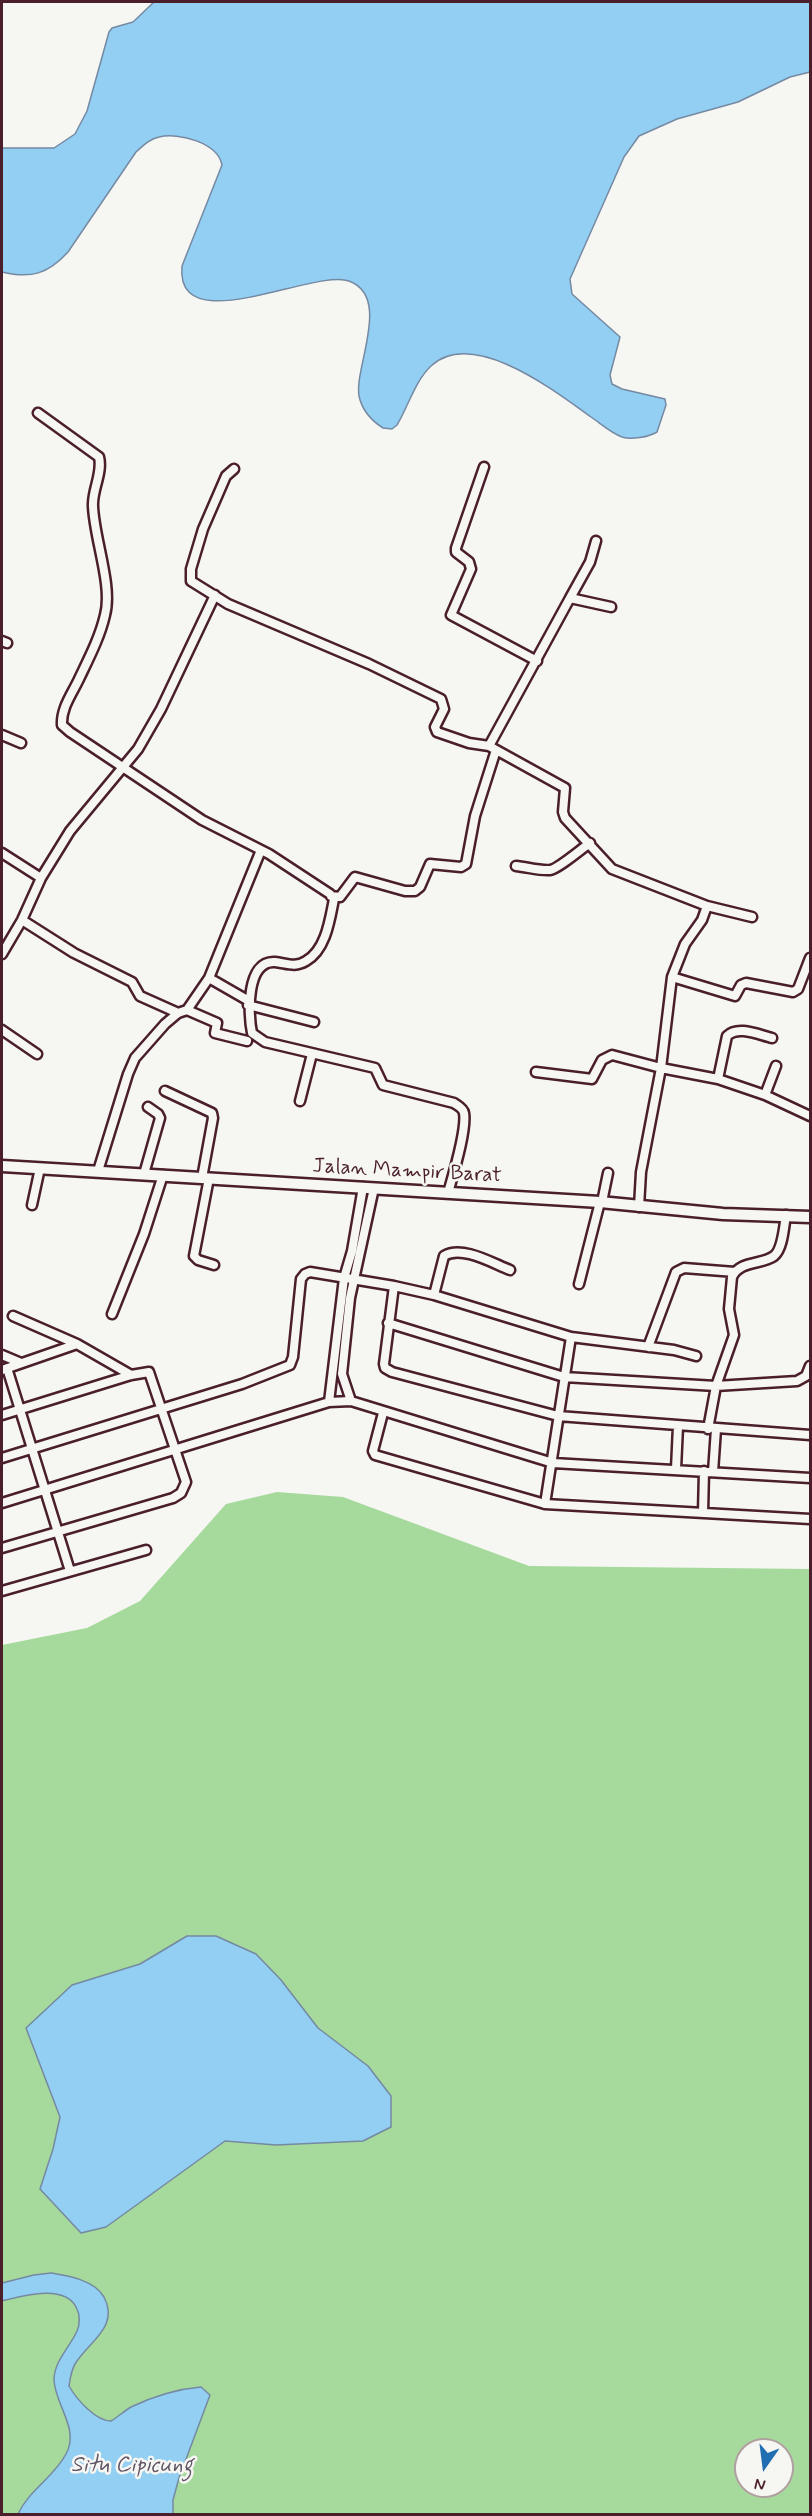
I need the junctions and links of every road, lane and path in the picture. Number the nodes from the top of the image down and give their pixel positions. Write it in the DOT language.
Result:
graph roads {
  1 [pos="38,413"];
  2 [pos="484,467"];
  3 [pos="234,469"];
  4 [pos="596,541"];
  5 [pos="215,595"];
  6 [pos="570,598"];
  7 [pos="611,607"];
  8 [pos="537,661"];
  9 [pos="2,735"];
  10 [pos="21,742"];
  11 [pos="493,748"];
  12 [pos="124,768"];
  13 [pos="590,843"];
  14 [pos="261,850"];
  15 [pos="2,853"];
  16 [pos="516,866"];
  17 [pos="41,878"];
  18 [pos="331,896"];
  19 [pos="707,906"];
  20 [pos="752,917"];
  21 [pos="22,920"];
  22 [pos="2,954"];
  23 [pos="810,958"];
  24 [pos="672,977"];
  25 [pos="209,978"];
  26 [pos="249,1003"];
  27 [pos="183,1012"];
  28 [pos="314,1022"];
  29 [pos="2,1030"];
  30 [pos="772,1038"];
  31 [pos="247,1041"];
  32 [pos="37,1054"];
  33 [pos="312,1054"];
  34 [pos="776,1066"];
  35 [pos="661,1068"];
  36 [pos="536,1072"];
  37 [pos="718,1079"];
  38 [pos="165,1091"];
  39 [pos="765,1095"];
  40 [pos="300,1101"];
  41 [pos="148,1107"];
  42 [pos="810,1116"];
  43 [pos="2,1166"];
  44 [pos="40,1168"];
  45 [pos="98,1171"];
  46 [pos="608,1173"];
  47 [pos="144,1174"];
  48 [pos="163,1175"];
  49 [pos="205,1178"];
  50 [pos="369,1188"];
  51 [pos="448,1193"];
  52 [pos="601,1202"];
  53 [pos="32,1205"];
  54 [pos="639,1207"];
  55 [pos="786,1215"];
  56 [pos="810,1217"];
  57 [pos="214,1265"];
  58 [pos="510,1270"];
  59 [pos="735,1272"];
  60 [pos="348,1279"];
  61 [pos="579,1284"];
  62 [pos="394,1286"];
  63 [pos="434,1295"];
  64 [pos="112,1314"];
  65 [pos="13,1316"];
  66 [pos="388,1323"];
  67 [pos="571,1337"];
  68 [pos="77,1344"];
  69 [pos="648,1347"];
  70 [pos="2,1355"];
  71 [pos="696,1356"];
  72 [pos="21,1363"];
  73 [pos="810,1366"];
  74 [pos="4,1369"];
  75 [pos="338,1374"];
  76 [pos="131,1375"];
  77 [pos="564,1377"];
  78 [pos="716,1386"];
  79 [pos="351,1401"];
  80 [pos="329,1402"];
  81 [pos="162,1408"];
  82 [pos="20,1409"];
  83 [pos="383,1413"];
  84 [pos="2,1414"];
  85 [pos="558,1416"];
  86 [pos="678,1426"];
  87 [pos="712,1429"];
  88 [pos="810,1435"];
  89 [pos="32,1449"];
  90 [pos="176,1450"];
  91 [pos="2,1458"];
  92 [pos="553,1463"];
  93 [pos="676,1469"];
  94 [pos="709,1472"];
  95 [pos="810,1478"];
  96 [pos="46,1490"];
  97 [pos="2,1503"];
  98 [pos="545,1504"];
  99 [pos="703,1513"];
  100 [pos="810,1519"];
  101 [pos="58,1530"];
  102 [pos="2,1548"];
  103 [pos="146,1550"];
  104 [pos="70,1571"];
  105 [pos="2,1591"];
  1 -- 12 [label="street"];
  2 -- 8 [label="street"];
  3 -- 5 [label="street"];
  4 -- 6 [label="street"];
  5 -- 11 [label="street"];
  5 -- 12 [label="street"];
  6 -- 7 [label="street"];
  6 -- 8 [label="street"];
  8 -- 11 [label="street"];
  9 -- 10 [label="street"];
  11 -- 13 [label="street"];
  11 -- 18 [label="street"];
  12 -- 14 [label="street"];
  12 -- 17 [label="street"];
  13 -- 16 [label="street"];
  13 -- 19 [label="street"];
  14 -- 18 [label="street"];
  14 -- 25 [label="street"];
  15 -- 17 [label="street"];
  17 -- 21 [label="street"];
  18 -- 26 [label="street"];
  19 -- 20 [label="street"];
  19 -- 24 [label="street"];
  21 -- 22 [label="street"];
  21 -- 27 [label="street"];
  23 -- 24 [label="street"];
  24 -- 35 [label="street"];
  25 -- 26 [label="street"];
  25 -- 27 [label="street"];
  26 -- 28 [label="street"];
  26 -- 33 [label="street"];
  27 -- 31 [label="street"];
  27 -- 45 [label="street"];
  29 -- 32 [label="street"];
  30 -- 37 [label="street"];
  33 -- 40 [label="street"];
  33 -- 51 [label="street"];
  34 -- 39 [label="street"];
  35 -- 36 [label="street"];
  35 -- 37 [label="street"];
  35 -- 54 [label="street"];
  37 -- 39 [label="street"];
  38 -- 49 [label="street"];
  39 -- 42 [label="street"];
  41 -- 47 [label="street"];
  43 -- 44 [label="street, Jalan Mampir Barat"];
  44 -- 45 [label="street, Jalan Mampir Barat"];
  44 -- 53 [label="street"];
  45 -- 47 [label="street, Jalan Mampir Barat"];
  46 -- 52 [label="street"];
  47 -- 48 [label="street, Jalan Mampir Barat"];
  48 -- 49 [label="street, Jalan Mampir Barat"];
  48 -- 64 [label="street"];
  49 -- 50 [label="street, Jalan Mampir Barat"];
  49 -- 57 [label="street"];
  50 -- 51 [label="street, Jalan Mampir Barat"];
  50 -- 60 [label="street"];
  51 -- 52 [label="street, Jalan Mampir Barat"];
  52 -- 54 [label="street, Jalan Mampir Barat"];
  52 -- 61 [label="street"];
  54 -- 55 [label="street, Jalan Mampir Barat"];
  55 -- 56 [label="street, Jalan Mampir Barat"];
  55 -- 59 [label="street"];
  58 -- 63 [label="street"];
  59 -- 69 [label="street"];
  59 -- 78 [label="street"];
  60 -- 62 [label="street"];
  60 -- 75 [label="street"];
  60 -- 81 [label="street"];
  62 -- 63 [label="street"];
  62 -- 66 [label="street"];
  63 -- 67 [label="street"];
  65 -- 68 [label="street"];
  66 -- 77 [label="street"];
  66 -- 85 [label="street"];
  67 -- 69 [label="street"];
  67 -- 77 [label="street"];
  68 -- 72 [label="street"];
  68 -- 76 [label="street"];
  69 -- 71 [label="street"];
  70 -- 72 [label="street"];
  72 -- 74 [label="street"];
  73 -- 78 [label="street"];
  74 -- 82 [label="street"];
  75 -- 79 [label="street"];
  75 -- 80 [label="street"];
  76 -- 81 [label="street"];
  76 -- 82 [label="street"];
  77 -- 78 [label="street"];
  77 -- 85 [label="street"];
  78 -- 87 [label="street"];
  79 -- 80 [label="street"];
  79 -- 83 [label="street"];
  80 -- 90 [label="street"];
  81 -- 89 [label="street"];
  81 -- 90 [label="street"];
  82 -- 84 [label="street"];
  82 -- 89 [label="street"];
  83 -- 92 [label="street"];
  83 -- 98 [label="street"];
  85 -- 86 [label="street"];
  85 -- 92 [label="street"];
  86 -- 87 [label="street"];
  86 -- 93 [label="street"];
  87 -- 88 [label="street"];
  87 -- 94 [label="street"];
  89 -- 91 [label="street"];
  89 -- 96 [label="street"];
  90 -- 96 [label="street"];
  90 -- 101 [label="street"];
  92 -- 93 [label="street"];
  92 -- 98 [label="street"];
  93 -- 94 [label="street"];
  94 -- 95 [label="street"];
  94 -- 99 [label="street"];
  96 -- 97 [label="street"];
  96 -- 101 [label="street"];
  98 -- 99 [label="street"];
  99 -- 100 [label="street"];
  101 -- 102 [label="street"];
  101 -- 104 [label="street"];
  103 -- 104 [label="street"];
  104 -- 105 [label="street"];
}
